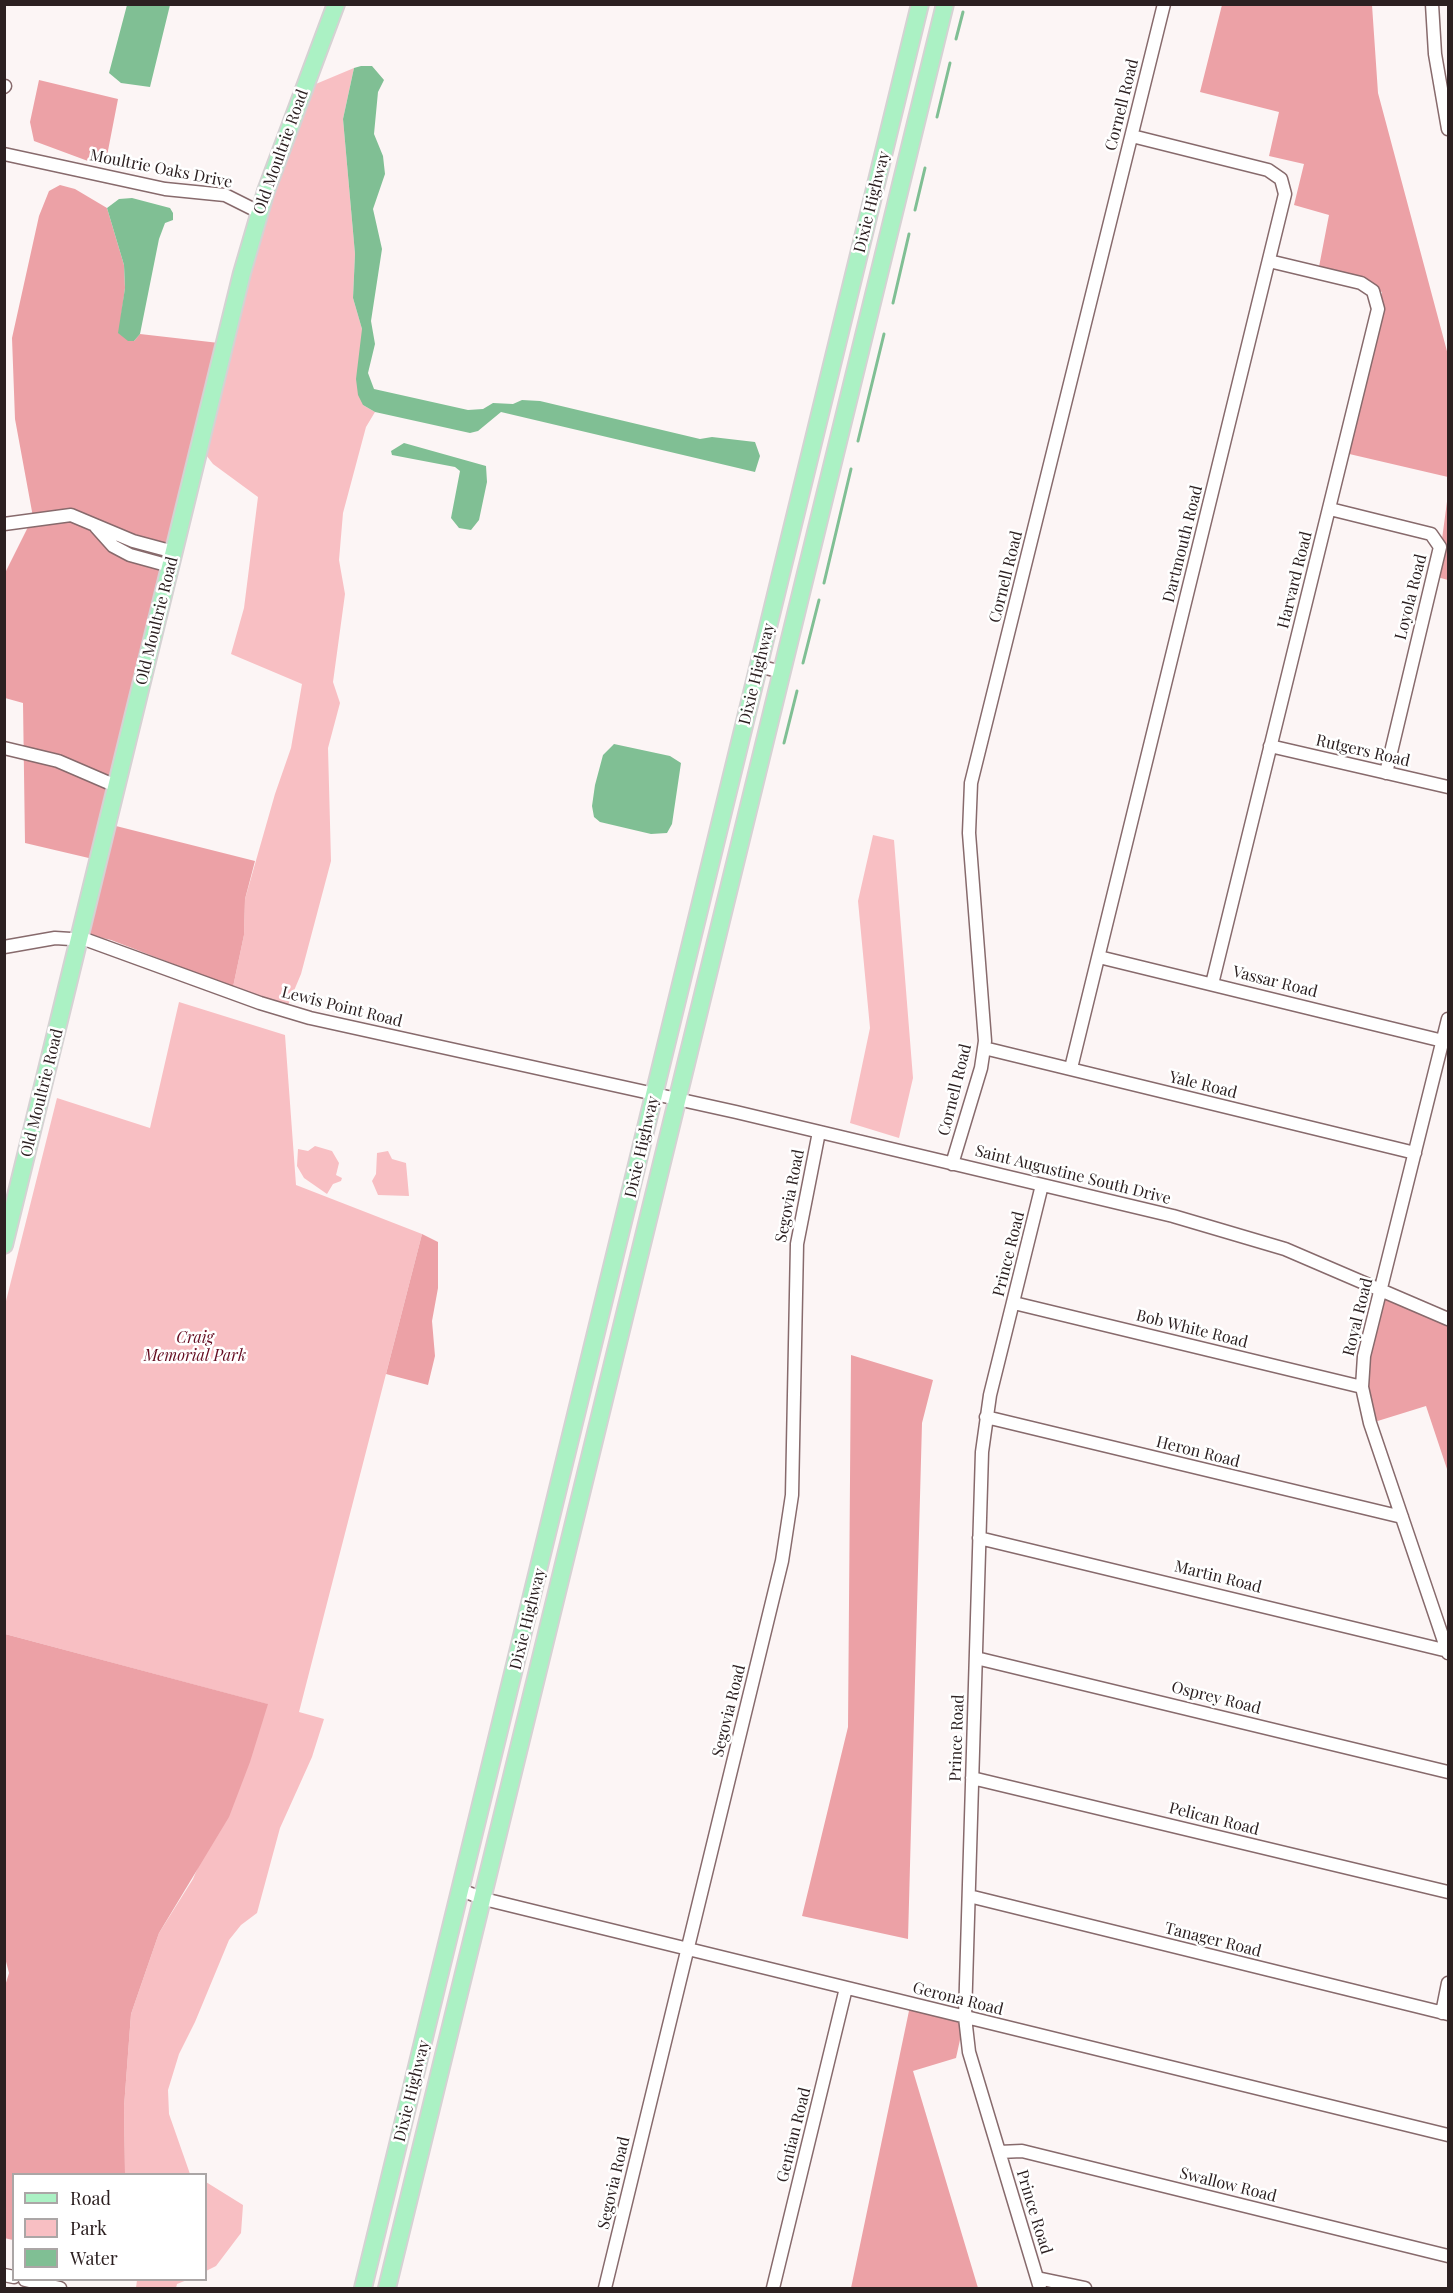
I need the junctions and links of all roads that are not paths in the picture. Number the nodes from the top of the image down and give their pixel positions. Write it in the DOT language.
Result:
graph roads {
  1 [pos="336,4"];
  2 [pos="920,4"];
  3 [pos="945,4"];
  4 [pos="1164,4"];
  5 [pos="1432,4"];
  6 [pos="1449,129"];
  7 [pos="1132,136"];
  8 [pos="4,154"];
  9 [pos="259,212"];
  10 [pos="866,226"];
  11 [pos="890,232"];
  12 [pos="1269,261"];
  13 [pos="1330,509"];
  14 [pos="4,524"];
  15 [pos="172,559"];
  16 [pos="758,666"];
  17 [pos="782,672"];
  18 [pos="1270,746"];
  19 [pos="4,748"];
  20 [pos="1386,773"];
  21 [pos="116,786"];
  22 [pos="1449,788"];
  23 [pos="80,939"];
  24 [pos="4,947"];
  25 [pos="1099,957"];
  26 [pos="1212,984"];
  27 [pos="1449,1019"];
  28 [pos="1443,1041"];
  29 [pos="984,1048"];
  30 [pos="1071,1068"];
  31 [pos="654,1095"];
  32 [pos="678,1100"];
  33 [pos="819,1132"];
  34 [pos="1415,1153"];
  35 [pos="952,1164"];
  36 [pos="1042,1185"];
  37 [pos="4,1245"];
  38 [pos="1381,1289"];
  39 [pos="1014,1303"];
  40 [pos="1449,1319"];
  41 [pos="1362,1387"];
  42 [pos="986,1417"];
  43 [pos="554,1512"];
  44 [pos="1402,1516"];
  45 [pos="576,1518"];
  46 [pos="979,1538"];
  47 [pos="1448,1651"];
  48 [pos="976,1659"];
  49 [pos="1449,1772"];
  50 [pos="972,1778"];
  51 [pos="461,1890"];
  52 [pos="1449,1892"];
  53 [pos="969,1896"];
  54 [pos="484,1899"];
  55 [pos="687,1948"];
  56 [pos="1449,1983"];
  57 [pos="846,1988"];
  58 [pos="1445,2013"];
  59 [pos="965,2017"];
  60 [pos="402,2131"];
  61 [pos="1449,2135"];
  62 [pos="423,2138"];
  63 [pos="999,2152"];
  64 [pos="1449,2256"];
  65 [pos="29,2281"];
  66 [pos="1038,2283"];
  67 [pos="60,2289"];
  68 [pos="363,2289"];
  69 [pos="387,2289"];
  70 [pos="606,2289"];
  71 [pos="772,2289"];
  72 [pos="1085,2289"];
  1 -- 9 [label="main road, Old Moultrie Road"];
  2 -- 10 [label="main road, Dixie Highway"];
  3 -- 11 [label="main road, Dixie Highway"];
  4 -- 7 [label="street, Cornell Road"];
  5 -- 6 [label="street"];
  7 -- 12 [label="street, Dartmouth Road"];
  7 -- 29 [label="street, Cornell Road"];
  8 -- 9 [label="street, Moultrie Oaks Drive"];
  9 -- 15 [label="main road, Old Moultrie Road"];
  10 -- 11 [label="street"];
  10 -- 16 [label="main road, Dixie Highway"];
  11 -- 17 [label="main road, Dixie Highway"];
  12 -- 13 [label="street, Harvard Road"];
  12 -- 25 [label="street, Dartmouth Road"];
  13 -- 18 [label="street, Harvard Road"];
  13 -- 20 [label="street, Loyola Road"];
  14 -- 15 [label="street"];
  15 -- 21 [label="main road, Old Moultrie Road"];
  16 -- 17 [label="street"];
  16 -- 31 [label="main road, Dixie Highway"];
  17 -- 32 [label="main road, Dixie Highway"];
  18 -- 20 [label="street, Rutgers Road"];
  18 -- 26 [label="street, Harvard Road"];
  19 -- 21 [label="street"];
  20 -- 22 [label="street, Rutgers Road"];
  21 -- 23 [label="main road, Old Moultrie Road"];
  23 -- 24 [label="street, Lewis Point Road"];
  23 -- 31 [label="street, Lewis Point Road"];
  23 -- 37 [label="main road, Old Moultrie Road"];
  25 -- 26 [label="street, Vassar Road"];
  25 -- 30 [label="street, Dartmouth Road"];
  26 -- 28 [label="street, Vassar Road"];
  27 -- 28 [label="street, Royal Road"];
  28 -- 34 [label="street, Royal Road"];
  29 -- 30 [label="street, Yale Road"];
  29 -- 35 [label="street, Cornell Road"];
  30 -- 34 [label="street, Yale Road"];
  31 -- 32 [label="street, Lewis Point Road"];
  31 -- 43 [label="main road, Dixie Highway"];
  32 -- 33 [label="street, Saint Augustine South Drive"];
  32 -- 45 [label="main road, Dixie Highway"];
  33 -- 35 [label="street, Saint Augustine South Drive"];
  33 -- 55 [label="street, Segovia Road"];
  34 -- 38 [label="street, Royal Road"];
  35 -- 36 [label="street, Saint Augustine South Drive"];
  36 -- 38 [label="street, Saint Augustine South Drive"];
  36 -- 39 [label="street, Prince Road"];
  38 -- 40 [label="street, Saint Augustine South Drive"];
  38 -- 41 [label="street, Royal Road"];
  39 -- 41 [label="street, Bob White Road"];
  39 -- 42 [label="street, Prince Road"];
  41 -- 44 [label="street, Royal Road"];
  42 -- 44 [label="street, Heron Road"];
  42 -- 46 [label="street, Prince Road"];
  43 -- 45 [label="main road"];
  43 -- 51 [label="main road, Dixie Highway"];
  44 -- 47 [label="street, Royal Road"];
  45 -- 54 [label="main road, Dixie Highway"];
  46 -- 47 [label="street, Martin Road"];
  46 -- 48 [label="street, Prince Road"];
  48 -- 49 [label="street, Osprey Road"];
  48 -- 50 [label="street, Prince Road"];
  50 -- 52 [label="street, Pelican Road"];
  50 -- 53 [label="street, Prince Road"];
  51 -- 54 [label="street, Gerona Road"];
  51 -- 60 [label="main road, Dixie Highway"];
  53 -- 58 [label="street, Tanager Road"];
  53 -- 59 [label="street, Prince Road"];
  54 -- 55 [label="street, Gerona Road"];
  54 -- 62 [label="main road, Dixie Highway"];
  55 -- 57 [label="street, Gerona Road"];
  55 -- 70 [label="street, Segovia Road"];
  56 -- 58 [label="street"];
  57 -- 59 [label="street, Gerona Road"];
  57 -- 71 [label="street, Gentian Road"];
  59 -- 61 [label="street, Gerona Road"];
  59 -- 63 [label="street, Prince Road"];
  60 -- 62 [label="main road"];
  60 -- 68 [label="main road, Dixie Highway"];
  62 -- 69 [label="main road, Dixie Highway"];
  63 -- 64 [label="street, Swallow Road"];
  63 -- 66 [label="street, Prince Road"];
  65 -- 67 [label="street"];
  66 -- 72 [label="street"];
}
